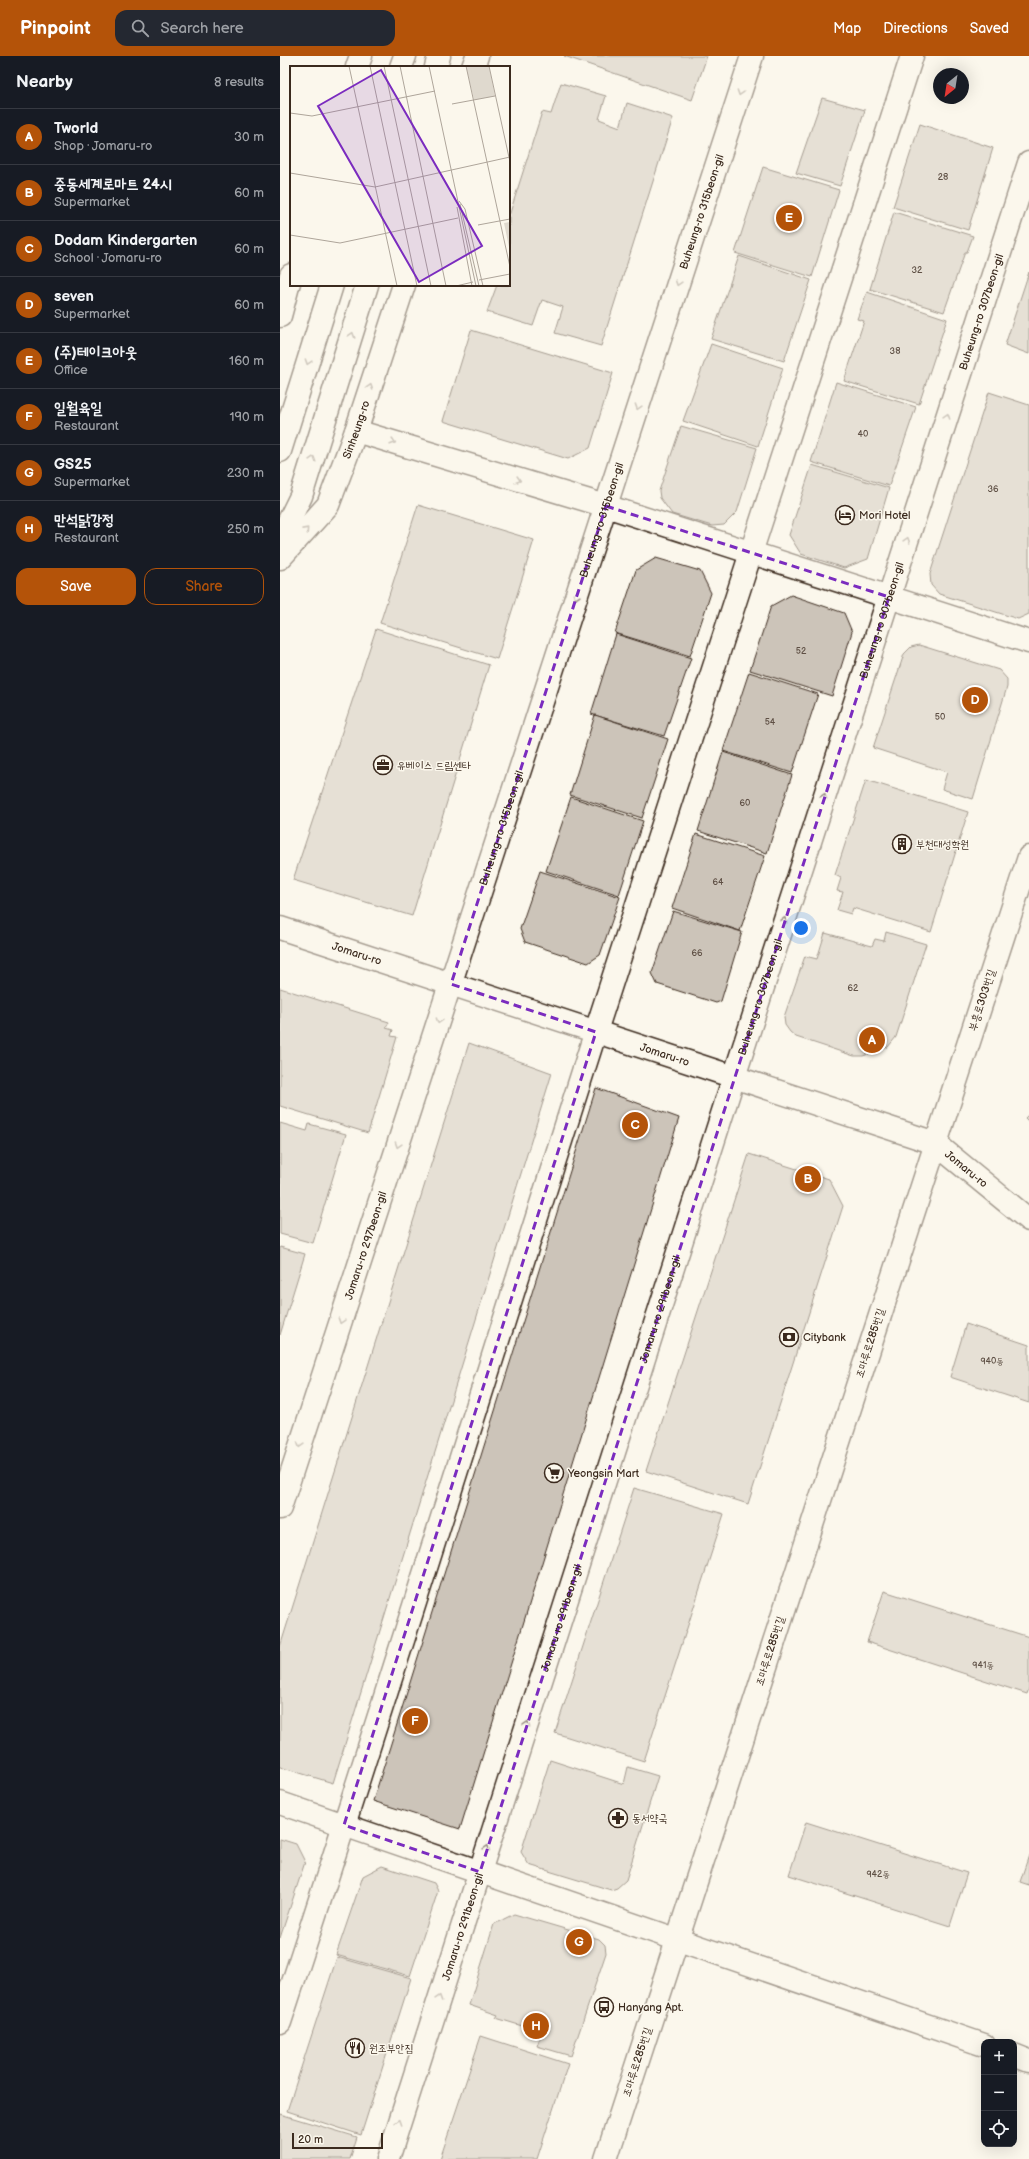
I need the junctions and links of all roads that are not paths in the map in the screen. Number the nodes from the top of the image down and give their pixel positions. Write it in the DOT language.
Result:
graph roads {
  1 [pos="361,56"];
  2 [pos="405,56"];
  3 [pos="439,56"];
  4 [pos="477,56"];
  5 [pos="752,56"];
  6 [pos="912,56"];
  7 [pos="358,66"];
  8 [pos="401,66"];
  9 [pos="436,66"];
  10 [pos="474,66"];
  11 [pos="1029,163"];
  12 [pos="290,279"];
  13 [pos="332,286"];
  14 [pos="367,286"];
  15 [pos="404,286"];
  16 [pos="280,316"];
  17 [pos="356,431"];
  18 [pos="280,451"];
  19 [pos="606,506"];
  20 [pos="280,539"];
  21 [pos="752,553"];
  22 [pos="280,558"];
  23 [pos="889,597"];
  24 [pos="1029,642"];
  25 [pos="1029,857"];
  26 [pos="280,928"];
  27 [pos="451,984"];
  28 [pos="596,1032"];
  29 [pos="734,1077"];
  30 [pos="935,1143"];
  31 [pos="1029,1220"];
  32 [pos="280,1508"];
  33 [pos="280,1803"];
  34 [pos="344,1825"];
  35 [pos="480,1872"];
  36 [pos="676,1940"];
  37 [pos="280,2022"];
  38 [pos="981,2044"];
  39 [pos="1017,2056"];
  40 [pos="1029,2060"];
  41 [pos="388,2159"];
  42 [pos="606,2159"];
  1 -- 7 [label="street"];
  2 -- 8 [label="street"];
  3 -- 9 [label="street"];
  4 -- 10 [label="street"];
  5 -- 19 [label="street, Buheung-ro 315beon-gil, one-way"];
  6 -- 21 [label="street"];
  23 -- 11 [label="street, Buheung-ro 307beon-gil, one-way"];
  12 -- 16 [label="street"];
  13 -- 18 [label="street, one-way"];
  20 -- 14 [label="street, one-way"];
  17 -- 15 [label="street, Sinheung-ro, one-way"];
  17 -- 19 [label="street, one-way"];
  22 -- 17 [label="street, Sinheung-ro, one-way"];
  19 -- 21 [label="street"];
  19 -- 27 [label="street, Buheung-ro 315beon-gil, one-way"];
  21 -- 23 [label="street"];
  21 -- 28 [label="street"];
  23 -- 24 [label="street"];
  29 -- 23 [label="street, Buheung-ro 307beon-gil, one-way"];
  25 -- 30 [label="street, 부흥로303번길"];
  26 -- 27 [label="street, Jomaru-ro"];
  27 -- 28 [label="street, Jomaru-ro"];
  27 -- 32 [label="street, Jomaru-ro 297beon-gil, one-way"];
  28 -- 29 [label="street, Jomaru-ro"];
  28 -- 34 [label="street"];
  29 -- 30 [label="street, Jomaru-ro"];
  35 -- 29 [label="street, Jomaru-ro 291beon-gil, one-way"];
  30 -- 31 [label="street, Jomaru-ro"];
  30 -- 36 [label="street, 조마루로285번길"];
  33 -- 34 [label="street"];
  34 -- 35 [label="street"];
  34 -- 37 [label="street"];
  35 -- 36 [label="street"];
  41 -- 35 [label="street, Jomaru-ro 291beon-gil, one-way"];
  36 -- 38 [label="street"];
  36 -- 42 [label="street, 조마루로285번길"];
  39 -- 40 [label="street"];
}
